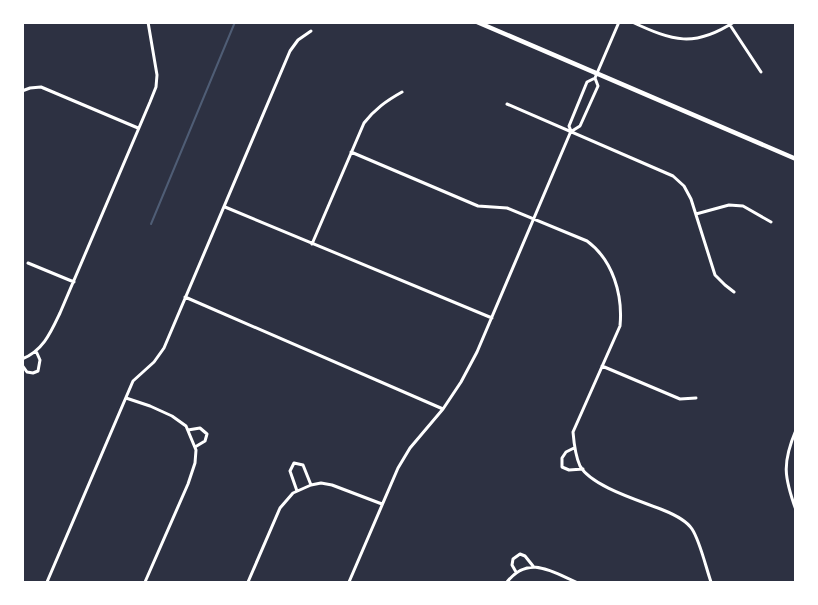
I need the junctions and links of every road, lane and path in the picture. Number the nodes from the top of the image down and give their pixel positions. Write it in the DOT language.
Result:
graph roads {
  1 [pos="148,22"];
  2 [pos="477,22"];
  3 [pos="619,22"];
  4 [pos="632,22"];
  5 [pos="721,22"];
  6 [pos="734,22"];
  7 [pos="730,25"];
  8 [pos="725,28"];
  9 [pos="311,31"];
  10 [pos="761,72"];
  11 [pos="595,76"];
  12 [pos="22,91"];
  13 [pos="402,92"];
  14 [pos="507,104"];
  15 [pos="138,128"];
  16 [pos="571,131"];
  17 [pos="351,152"];
  18 [pos="796,159"];
  19 [pos="224,207"];
  20 [pos="696,214"];
  21 [pos="534,219"];
  22 [pos="771,222"];
  23 [pos="312,244"];
  24 [pos="28,263"];
  25 [pos="74,282"];
  26 [pos="734,292"];
  27 [pos="185,297"];
  28 [pos="492,318"];
  29 [pos="36,351"];
  30 [pos="22,359"];
  31 [pos="22,365"];
  32 [pos="602,366"];
  33 [pos="126,398"];
  34 [pos="696,398"];
  35 [pos="443,409"];
  36 [pos="188,430"];
  37 [pos="796,430"];
  38 [pos="195,447"];
  39 [pos="574,448"];
  40 [pos="583,469"];
  41 [pos="311,485"];
  42 [pos="297,491"];
  43 [pos="382,504"];
  44 [pos="796,510"];
  45 [pos="533,566"];
  46 [pos="516,572"];
  47 [pos="47,582"];
  48 [pos="145,582"];
  49 [pos="248,582"];
  50 [pos="349,582"];
  51 [pos="507,582"];
  52 [pos="576,582"];
  53 [pos="711,582"];
  1 -- 15 [label="street"];
  2 -- 11 [label="main road"];
  3 -- 11 [label="street"];
  4 -- 8 [label="street"];
  5 -- 8 [label="street"];
  6 -- 7 [label="street"];
  7 -- 8 [label="street"];
  7 -- 10 [label="street"];
  9 -- 19 [label="street"];
  11 -- 16 [label="street"];
  11 -- 16 [label="street"];
  11 -- 18 [label="main road"];
  12 -- 15 [label="street"];
  13 -- 17 [label="street"];
  14 -- 16 [label="street"];
  15 -- 25 [label="street"];
  16 -- 20 [label="street"];
  16 -- 21 [label="street"];
  17 -- 21 [label="street"];
  17 -- 23 [label="street"];
  19 -- 23 [label="street"];
  19 -- 27 [label="street"];
  20 -- 22 [label="street"];
  20 -- 26 [label="street"];
  21 -- 28 [label="street"];
  21 -- 32 [label="street"];
  23 -- 28 [label="street"];
  24 -- 25 [label="street"];
  25 -- 29 [label="street"];
  27 -- 33 [label="street"];
  27 -- 35 [label="street"];
  28 -- 35 [label="street"];
  29 -- 30 [label="street"];
  29 -- 31 [label="street"];
  32 -- 34 [label="street"];
  32 -- 39 [label="street"];
  33 -- 36 [label="street"];
  33 -- 47 [label="street"];
  35 -- 43 [label="street"];
  36 -- 38 [label="street"];
  36 -- 38 [label="street"];
  37 -- 44 [label="street"];
  38 -- 48 [label="street"];
  39 -- 40 [label="street"];
  39 -- 40 [label="street"];
  40 -- 53 [label="street"];
  41 -- 42 [label="street"];
  41 -- 42 [label="street"];
  41 -- 43 [label="street"];
  42 -- 49 [label="street"];
  43 -- 50 [label="street"];
  45 -- 46 [label="street"];
  45 -- 46 [label="street"];
  45 -- 52 [label="street"];
  46 -- 51 [label="street"];
}
